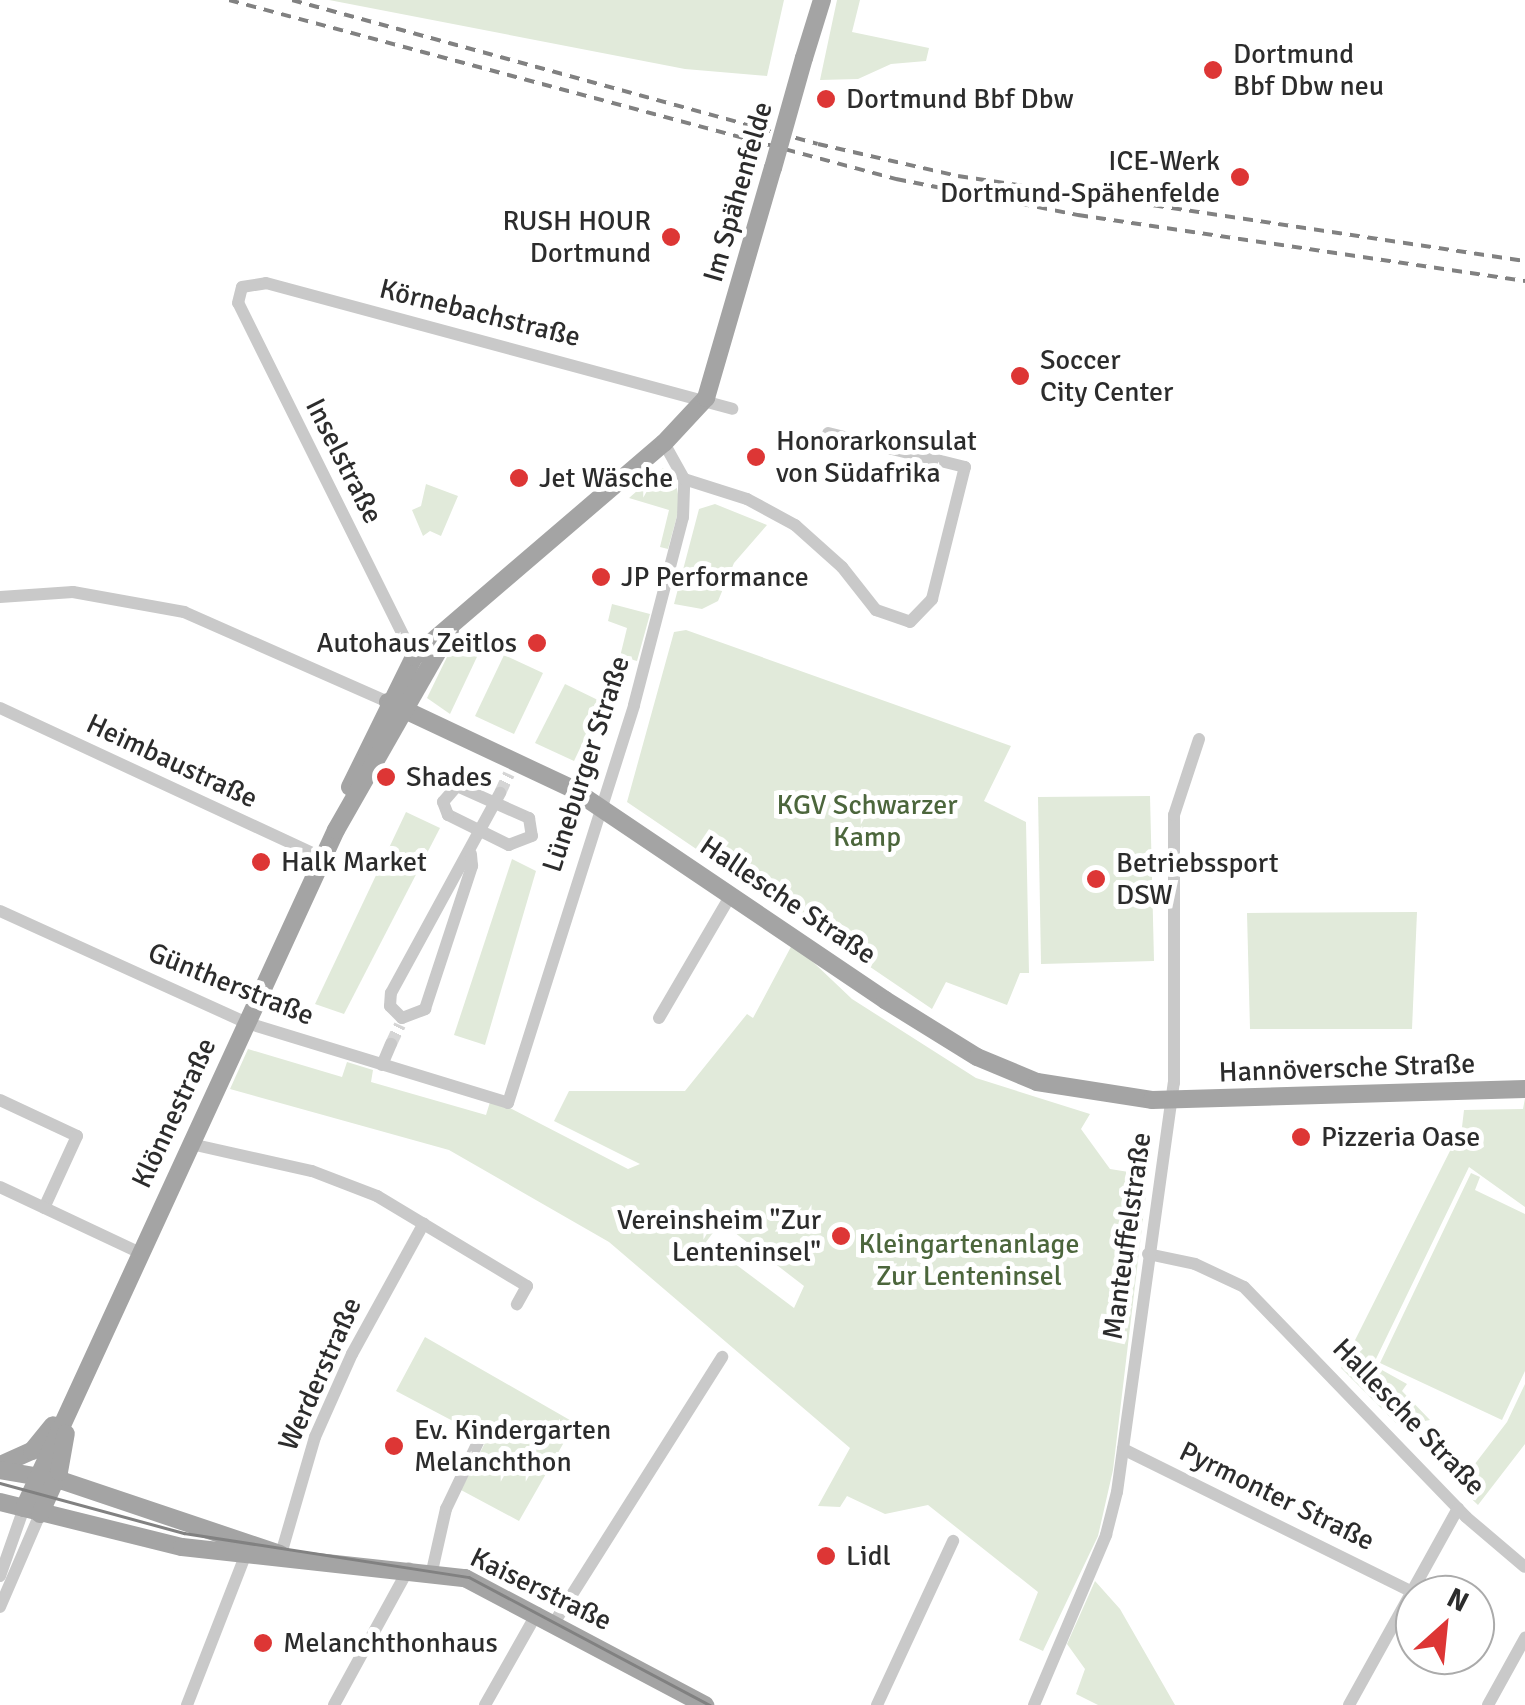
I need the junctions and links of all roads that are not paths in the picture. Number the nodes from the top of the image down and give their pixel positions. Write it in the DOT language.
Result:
graph roads {
  1 [pos="822,0"];
  2 [pos="242,287"];
  3 [pos="706,398"];
  4 [pos="732,410"];
  5 [pos="828,433"];
  6 [pos="664,442"];
  7 [pos="684,479"];
  8 [pos="0,597"];
  9 [pos="450,630"];
  10 [pos="414,657"];
  11 [pos="394,705"];
  12 [pos="0,708"];
  13 [pos="1199,739"];
  14 [pos="498,797"];
  15 [pos="599,806"];
  16 [pos="482,832"];
  17 [pos="471,854"];
  18 [pos="324,858"];
  19 [pos="731,894"];
  20 [pos="0,911"];
  21 [pos="659,1018"];
  22 [pos="247,1023"];
  23 [pos="391,1044"];
  24 [pos="382,1064"];
  25 [pos="1525,1089"];
  26 [pos="0,1100"];
  27 [pos="1171,1100"];
  28 [pos="508,1103"];
  29 [pos="190,1144"];
  30 [pos="0,1187"];
  31 [pos="44,1208"];
  32 [pos="424,1223"];
  33 [pos="138,1252"];
  34 [pos="1148,1254"];
  35 [pos="536,1271"];
  36 [pos="527,1286"];
  37 [pos="517,1304"];
  38 [pos="722,1357"];
  39 [pos="62,1420"];
  40 [pos="481,1436"];
  41 [pos="1123,1449"];
  42 [pos="0,1467"];
  43 [pos="45,1485"];
  44 [pos="0,1502"];
  45 [pos="1458,1508"];
  46 [pos="32,1511"];
  47 [pos="953,1541"];
  48 [pos="281,1554"];
  49 [pos="244,1556"];
  50 [pos="1525,1567"];
  51 [pos="409,1568"];
  52 [pos="432,1571"];
  53 [pos="1417,1575"];
  54 [pos="0,1576"];
  55 [pos="1395,1584"];
  56 [pos="0,1607"];
  57 [pos="537,1613"];
  58 [pos="1395,1615"];
  59 [pos="554,1623"];
  60 [pos="1525,1638"];
  61 [pos="188,1705"];
  62 [pos="334,1705"];
  63 [pos="485,1705"];
  64 [pos="705,1705"];
  65 [pos="877,1705"];
  66 [pos="1034,1705"];
  67 [pos="1349,1705"];
  68 [pos="1488,1705"];
  1 -- 3 [label="main road, Im Spähenfelde, bridge"];
  2 -- 3 [label="street, Körnebachstraße"];
  2 -- 10 [label="street, Inselstraße"];
  3 -- 4 [label="street, Körnebachstraße"];
  3 -- 6 [label="main road, Klönnestraße"];
  5 -- 7 [label="street"];
  6 -- 7 [label="street"];
  6 -- 9 [label="main road, Klönnestraße"];
  7 -- 15 [label="street, Lüneburger Straße"];
  8 -- 11 [label="street"];
  9 -- 10 [label="main road, Klönnestraße"];
  9 -- 11 [label="main road, Klönnestraße"];
  10 -- 11 [label="main road, Klönnestraße"];
  11 -- 15 [label="main road, Hallesche Straße"];
  11 -- 18 [label="main road, Klönnestraße"];
  12 -- 18 [label="street, Heimbaustraße"];
  13 -- 27 [label="street, Manteuffelstraße"];
  14 -- 16 [label="street"];
  14 -- 16 [label="street"];
  14 -- 16 [label="street"];
  15 -- 19 [label="main road, Hallesche Straße"];
  15 -- 28 [label="street, Lüneburger Straße"];
  16 -- 17 [label="street"];
  17 -- 17 [label="street"];
  18 -- 22 [label="main road, Klönnestraße"];
  19 -- 21 [label="street"];
  19 -- 27 [label="main road, Hallesche Straße"];
  20 -- 22 [label="street, Güntherstraße"];
  22 -- 24 [label="street, Güntherstraße"];
  22 -- 29 [label="main road, Klönnestraße"];
  23 -- 24 [label="street"];
  24 -- 28 [label="street, Güntherstraße"];
  25 -- 27 [label="main road, Hannöversche Straße"];
  26 -- 31 [label="street"];
  27 -- 34 [label="street, Manteuffelstraße"];
  29 -- 32 [label="street"];
  29 -- 33 [label="main road, Klönnestraße"];
  30 -- 31 [label="street"];
  31 -- 33 [label="street"];
  32 -- 36 [label="street"];
  32 -- 48 [label="street, Werderstraße"];
  33 -- 39 [label="main road, Klönnestraße"];
  34 -- 41 [label="street, Manteuffelstraße"];
  34 -- 45 [label="street, Hallesche Straße"];
  35 -- 36 [label="street"];
  36 -- 37 [label="street"];
  38 -- 59 [label="street"];
  39 -- 42 [label="main road"];
  39 -- 43 [label="main road, Klönnestraße"];
  40 -- 52 [label="street"];
  41 -- 55 [label="street, Pyrmonter Straße"];
  41 -- 66 [label="street, Manteuffelstraße"];
  42 -- 43 [label="main road"];
  43 -- 46 [label="main road, Klönnestraße"];
  43 -- 48 [label="main road, Kaiserstraße"];
  44 -- 46 [label="main road, Kaiserstraße"];
  45 -- 50 [label="street, Hallesche Straße"];
  45 -- 53 [label="street"];
  46 -- 49 [label="main road, Kaiserstraße"];
  46 -- 54 [label="street"];
  46 -- 56 [label="street"];
  47 -- 65 [label="street"];
  48 -- 49 [label="main road, Kaiserstraße"];
  48 -- 51 [label="main road, Kaiserstraße"];
  49 -- 61 [label="street"];
  51 -- 52 [label="main road, Kaiserstraße"];
  51 -- 62 [label="street"];
  52 -- 57 [label="main road, Kaiserstraße"];
  57 -- 59 [label="main road, Kaiserstraße"];
  57 -- 63 [label="street"];
  58 -- 67 [label="street"];
  59 -- 64 [label="main road, Kaiserstraße"];
  60 -- 68 [label="street"];
}
